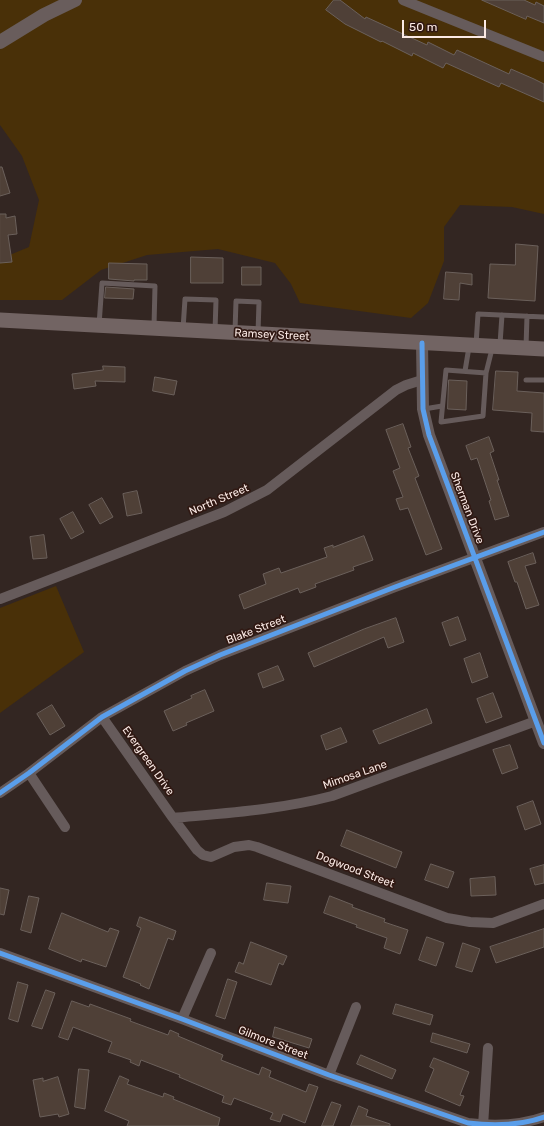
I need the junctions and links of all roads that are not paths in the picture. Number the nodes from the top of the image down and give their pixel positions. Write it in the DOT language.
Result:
graph roads {
  1 [pos="75,0"];
  2 [pos="403,0"];
  3 [pos="0,42"];
  4 [pos="544,57"];
  5 [pos="502,315"];
  6 [pos="527,316"];
  7 [pos="544,317"];
  8 [pos="0,320"];
  9 [pos="99,326"];
  10 [pos="154,328"];
  11 [pos="183,330"];
  12 [pos="215,332"];
  13 [pos="234,333"];
  14 [pos="258,334"];
  15 [pos="422,343"];
  16 [pos="472,346"];
  17 [pos="496,347"];
  18 [pos="526,348"];
  19 [pos="544,349"];
  20 [pos="465,371"];
  21 [pos="486,372"];
  22 [pos="422,380"];
  23 [pos="526,380"];
  24 [pos="544,380"];
  25 [pos="442,406"];
  26 [pos="423,409"];
  27 [pos="544,532"];
  28 [pos="475,557"];
  29 [pos="0,599"];
  30 [pos="102,717"];
  31 [pos="536,721"];
  32 [pos="544,743"];
  33 [pos="29,773"];
  34 [pos="0,793"];
  35 [pos="173,818"];
  36 [pos="65,827"];
  37 [pos="544,904"];
  38 [pos="0,953"];
  39 [pos="211,953"];
  40 [pos="356,1007"];
  41 [pos="182,1019"];
  42 [pos="488,1048"];
  43 [pos="329,1075"];
  44 [pos="544,1117"];
  45 [pos="483,1126"];
  1 -- 3 [label="main road"];
  2 -- 4 [label="street"];
  5 -- 6 [label="lane"];
  5 -- 16 [label="lane"];
  5 -- 17 [label="lane"];
  6 -- 7 [label="lane"];
  6 -- 18 [label="lane"];
  8 -- 9 [label="main road, Ramsey Street"];
  9 -- 10 [label="main road, Ramsey Street"];
  9 -- 10 [label="lane"];
  10 -- 11 [label="main road, Ramsey Street"];
  11 -- 12 [label="main road, Ramsey Street"];
  11 -- 12 [label="lane"];
  12 -- 13 [label="main road, Ramsey Street"];
  13 -- 14 [label="main road, Ramsey Street"];
  13 -- 14 [label="lane"];
  14 -- 15 [label="main road, Ramsey Street"];
  15 -- 16 [label="main road, Ramsey Street"];
  15 -- 22 [label="street, Sherman Drive"];
  16 -- 17 [label="main road, Ramsey Street"];
  16 -- 20 [label="lane"];
  17 -- 18 [label="main road, Ramsey Street"];
  17 -- 21 [label="lane"];
  18 -- 19 [label="main road, Ramsey Street"];
  20 -- 21 [label="lane"];
  20 -- 25 [label="lane"];
  21 -- 25 [label="lane"];
  22 -- 26 [label="street, Sherman Drive"];
  22 -- 29 [label="street, North Street"];
  23 -- 24 [label="lane"];
  25 -- 26 [label="lane"];
  26 -- 28 [label="street, Sherman Drive"];
  27 -- 28 [label="street, Blake Street"];
  28 -- 30 [label="street, Blake Street"];
  28 -- 31 [label="street, Sherman Drive"];
  30 -- 33 [label="street, Blake Street"];
  30 -- 35 [label="street, Evergreen Drive"];
  31 -- 32 [label="street, Sherman Drive"];
  31 -- 35 [label="street, Mimosa Lane"];
  33 -- 34 [label="street, Blake Street"];
  33 -- 36 [label="street"];
  35 -- 37 [label="street, Dogwood Street"];
  38 -- 41 [label="street, Gilmore Street"];
  39 -- 41 [label="street"];
  40 -- 43 [label="street"];
  41 -- 43 [label="street, Gilmore Street"];
  42 -- 45 [label="street"];
  43 -- 45 [label="street, Gilmore Street"];
  44 -- 45 [label="street, Gilmore Street"];
}
